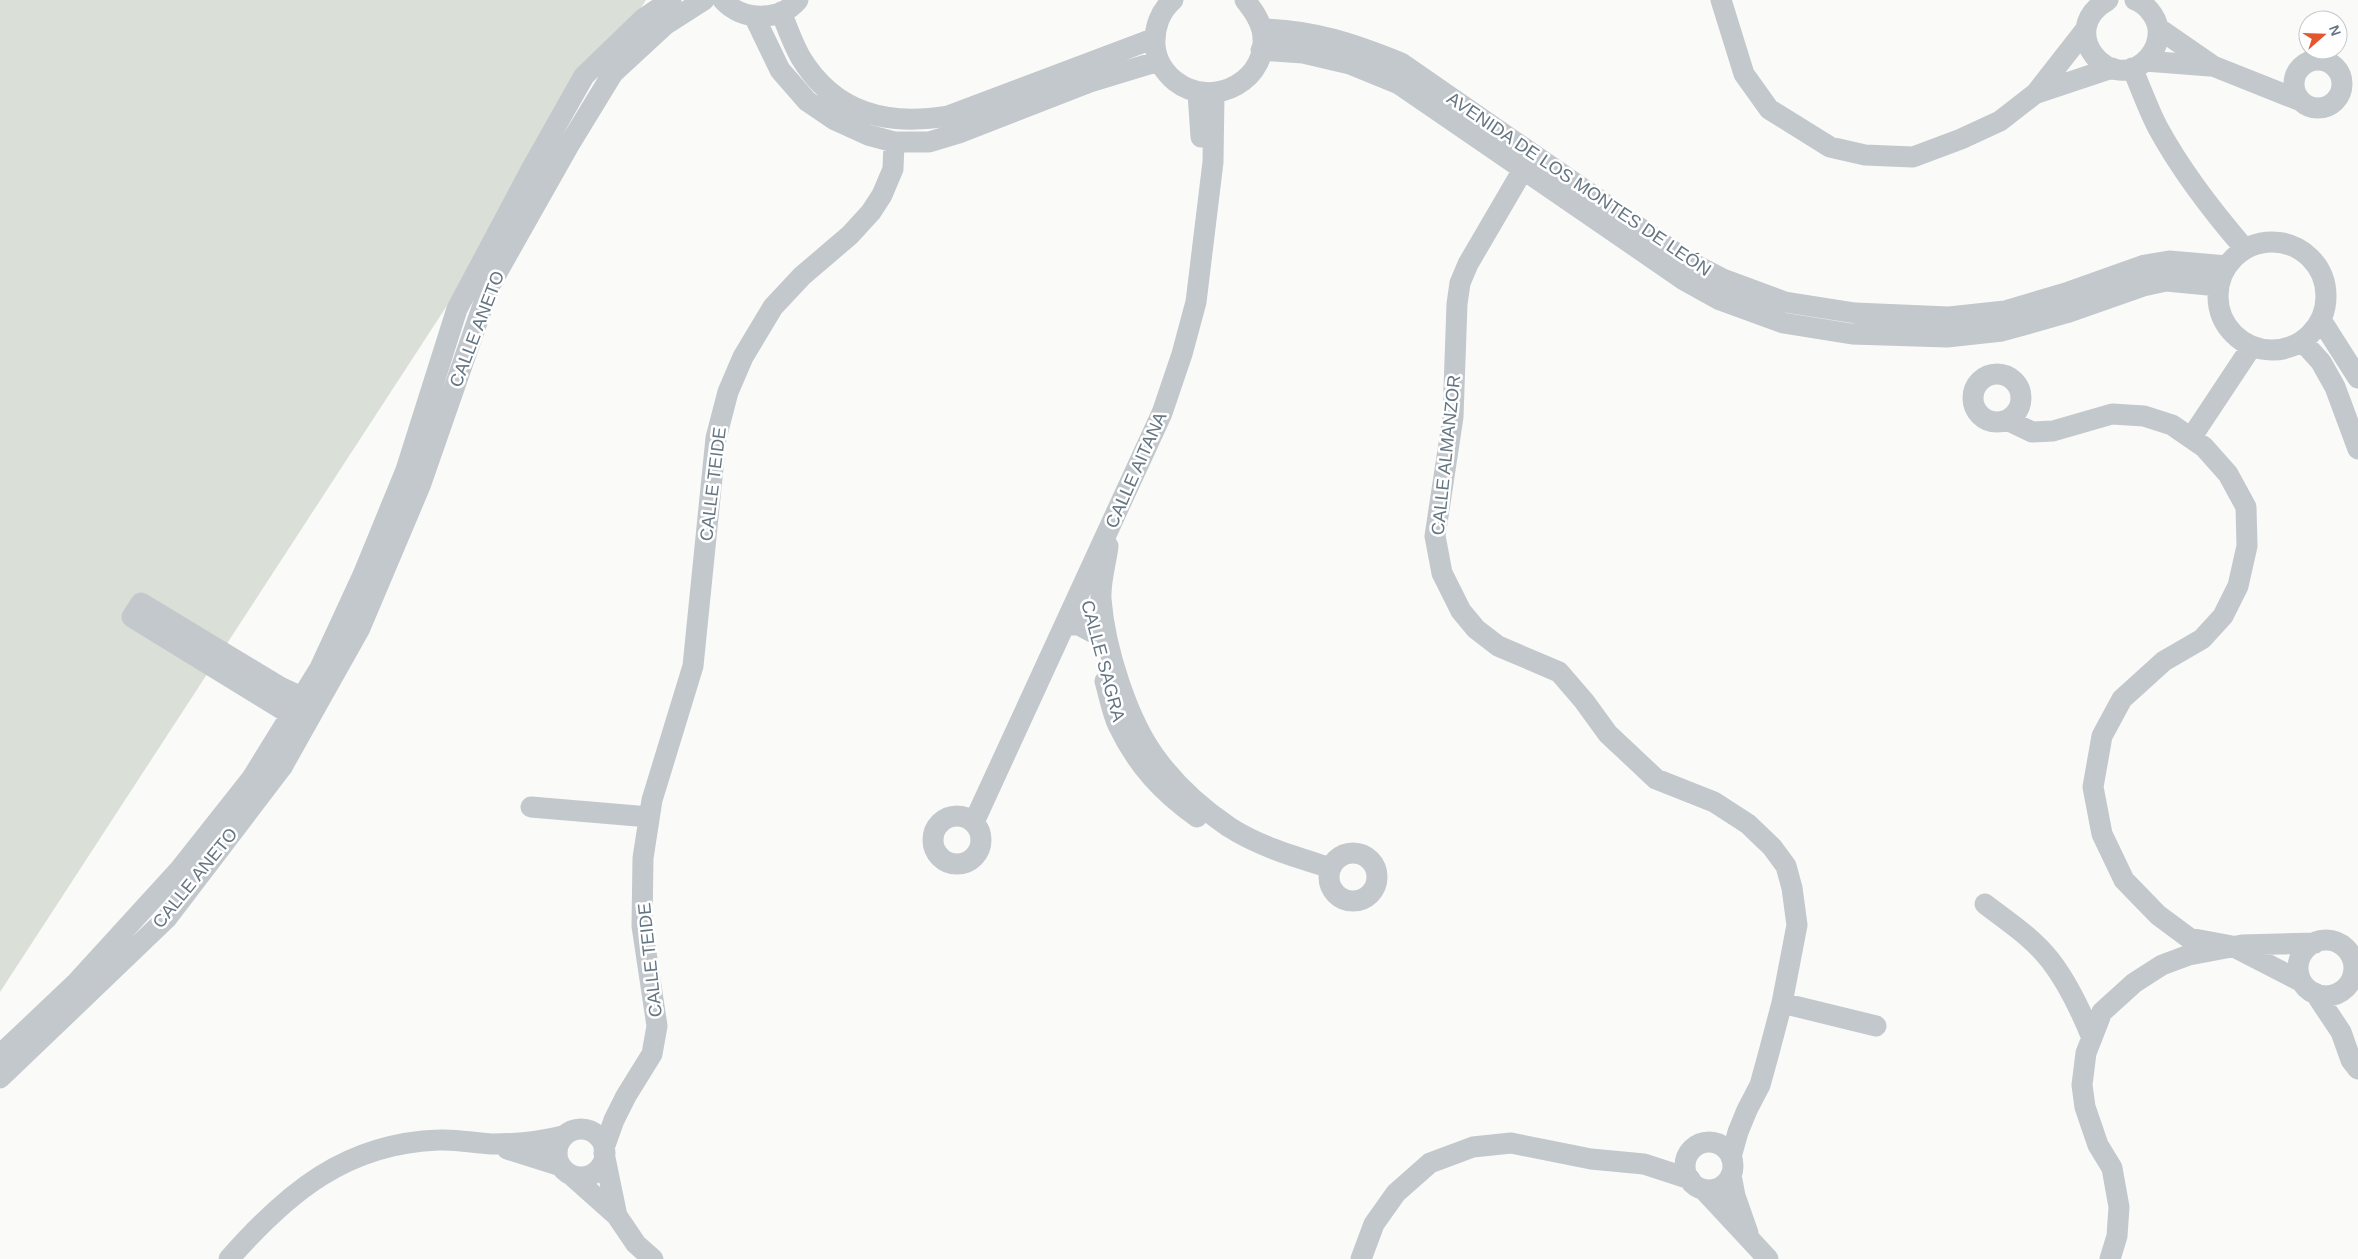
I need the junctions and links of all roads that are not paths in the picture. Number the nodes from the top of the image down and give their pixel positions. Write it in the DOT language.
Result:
graph roads {
  1 [pos="671,0"];
  2 [pos="704,0"];
  3 [pos="722,0"];
  4 [pos="798,0"];
  5 [pos="1173,0"];
  6 [pos="1245,0"];
  7 [pos="1721,0"];
  8 [pos="2137,0"];
  9 [pos="2103,2"];
  10 [pos="781,12"];
  11 [pos="754,16"];
  12 [pos="2158,28"];
  13 [pos="2086,29"];
  14 [pos="1155,38"];
  15 [pos="1261,40"];
  16 [pos="1159,61"];
  17 [pos="2130,66"];
  18 [pos="2214,66"];
  19 [pos="1206,93"];
  20 [pos="2036,93"];
  21 [pos="2301,101"];
  22 [pos="894,142"];
  23 [pos="1524,168"];
  24 [pos="2246,249"];
  25 [pos="2227,266"];
  26 [pos="2219,286"];
  27 [pos="2321,320"];
  28 [pos="2302,341"];
  29 [pos="2252,346"];
  30 [pos="2358,378"];
  31 [pos="2007,420"];
  32 [pos="2191,438"];
  33 [pos="2358,449"];
  34 [pos="1111,524"];
  35 [pos="1081,577"];
  36 [pos="1080,619"];
  37 [pos="304,710"];
  38 [pos="531,807"];
  39 [pos="649,817"];
  40 [pos="968,819"];
  41 [pos="1330,873"];
  42 [pos="1985,904"];
  43 [pos="2358,936"];
  44 [pos="2323,942"];
  45 [pos="2232,946"];
  46 [pos="2356,964"];
  47 [pos="2308,988"];
  48 [pos="2344,989"];
  49 [pos="1782,1004"];
  50 [pos="1876,1026"];
  51 [pos="2341,1032"];
  52 [pos="2092,1038"];
  53 [pos="0,1055"];
  54 [pos="2358,1069"];
  55 [pos="0,1078"];
  56 [pos="626,1096"];
  57 [pos="1747,1110"];
  58 [pos="572,1133"];
  59 [pos="492,1144"];
  60 [pos="1701,1146"];
  61 [pos="604,1151"];
  62 [pos="1644,1164"];
  63 [pos="1731,1166"];
  64 [pos="566,1170"];
  65 [pos="1697,1184"];
  66 [pos="618,1216"];
  67 [pos="1751,1243"];
  68 [pos="228,1259"];
  69 [pos="653,1259"];
  70 [pos="1361,1259"];
  71 [pos="1768,1259"];
  72 [pos="2110,1259"];
  1 -- 37 [label="street, CALLE ANETO"];
  2 -- 37 [label="street, CALLE ANETO"];
  3 -- 11 [label="street"];
  4 -- 10 [label="street"];
  5 -- 14 [label="street"];
  6 -- 15 [label="street"];
  7 -- 20 [label="street"];
  8 -- 12 [label="street"];
  9 -- 13 [label="street"];
  10 -- 11 [label="street"];
  10 -- 14 [label="street"];
  11 -- 22 [label="street"];
  12 -- 17 [label="street"];
  12 -- 18 [label="street"];
  13 -- 17 [label="street"];
  13 -- 20 [label="street"];
  14 -- 16 [label="street"];
  15 -- 19 [label="street"];
  15 -- 23 [label="street, AVENIDA DE LOS MONTES DE LEÓN"];
  15 -- 25 [label="street, AVENIDA DE LOS MONTES DE LEÓN"];
  16 -- 19 [label="street"];
  16 -- 22 [label="street"];
  17 -- 18 [label="street"];
  17 -- 20 [label="street"];
  17 -- 24 [label="street"];
  18 -- 21 [label="street"];
  19 -- 34 [label="street, CALLE AITANA"];
  19 -- 35 [label="street, CALLE AITANA"];
  22 -- 39 [label="street, CALLE TEIDE"];
  23 -- 26 [label="street, AVENIDA DE LOS MONTES DE LEÓN"];
  23 -- 49 [label="street, CALLE ALMANZOR"];
  24 -- 25 [label="street"];
  24 -- 27 [label="street"];
  25 -- 26 [label="street"];
  26 -- 29 [label="street"];
  27 -- 28 [label="street"];
  27 -- 30 [label="street"];
  28 -- 29 [label="street"];
  28 -- 33 [label="street"];
  29 -- 32 [label="street"];
  31 -- 32 [label="street"];
  32 -- 45 [label="street"];
  34 -- 35 [label="street, CALLE AITANA"];
  34 -- 36 [label="street, CALLE SAGRA"];
  35 -- 36 [label="street, CALLE AITANA"];
  35 -- 36 [label="street, CALLE SAGRA"];
  36 -- 40 [label="street, CALLE AITANA"];
  36 -- 41 [label="street, CALLE SAGRA"];
  37 -- 37 [label="street"];
  37 -- 53 [label="street, CALLE ANETO"];
  37 -- 55 [label="street, CALLE ANETO"];
  38 -- 39 [label="street"];
  39 -- 56 [label="street, CALLE TEIDE"];
  42 -- 52 [label="street"];
  43 -- 44 [label="street"];
  44 -- 45 [label="street"];
  44 -- 46 [label="street"];
  44 -- 47 [label="street"];
  45 -- 47 [label="street"];
  45 -- 52 [label="street"];
  46 -- 48 [label="street"];
  47 -- 48 [label="street"];
  47 -- 51 [label="street"];
  48 -- 51 [label="street"];
  49 -- 50 [label="street"];
  49 -- 57 [label="street, CALLE ALMANZOR"];
  51 -- 54 [label="street"];
  52 -- 72 [label="street"];
  56 -- 58 [label="street, CALLE TEIDE"];
  56 -- 61 [label="street, CALLE TEIDE"];
  57 -- 60 [label="street, CALLE ALMANZOR"];
  57 -- 63 [label="street, CALLE ALMANZOR"];
  58 -- 59 [label="street, CALLE TEIDE"];
  58 -- 61 [label="street"];
  58 -- 64 [label="street"];
  59 -- 64 [label="street, CALLE TEIDE"];
  59 -- 68 [label="street, CALLE TEIDE"];
  60 -- 62 [label="street, CALLE ALMANZOR"];
  60 -- 63 [label="street"];
  60 -- 65 [label="street"];
  61 -- 64 [label="street"];
  61 -- 66 [label="street"];
  62 -- 65 [label="street, CALLE ALMANZOR"];
  62 -- 70 [label="street, CALLE ALMANZOR"];
  63 -- 65 [label="street"];
  63 -- 67 [label="street"];
  64 -- 66 [label="street"];
  65 -- 67 [label="street"];
  66 -- 69 [label="street"];
  67 -- 71 [label="street"];
}
